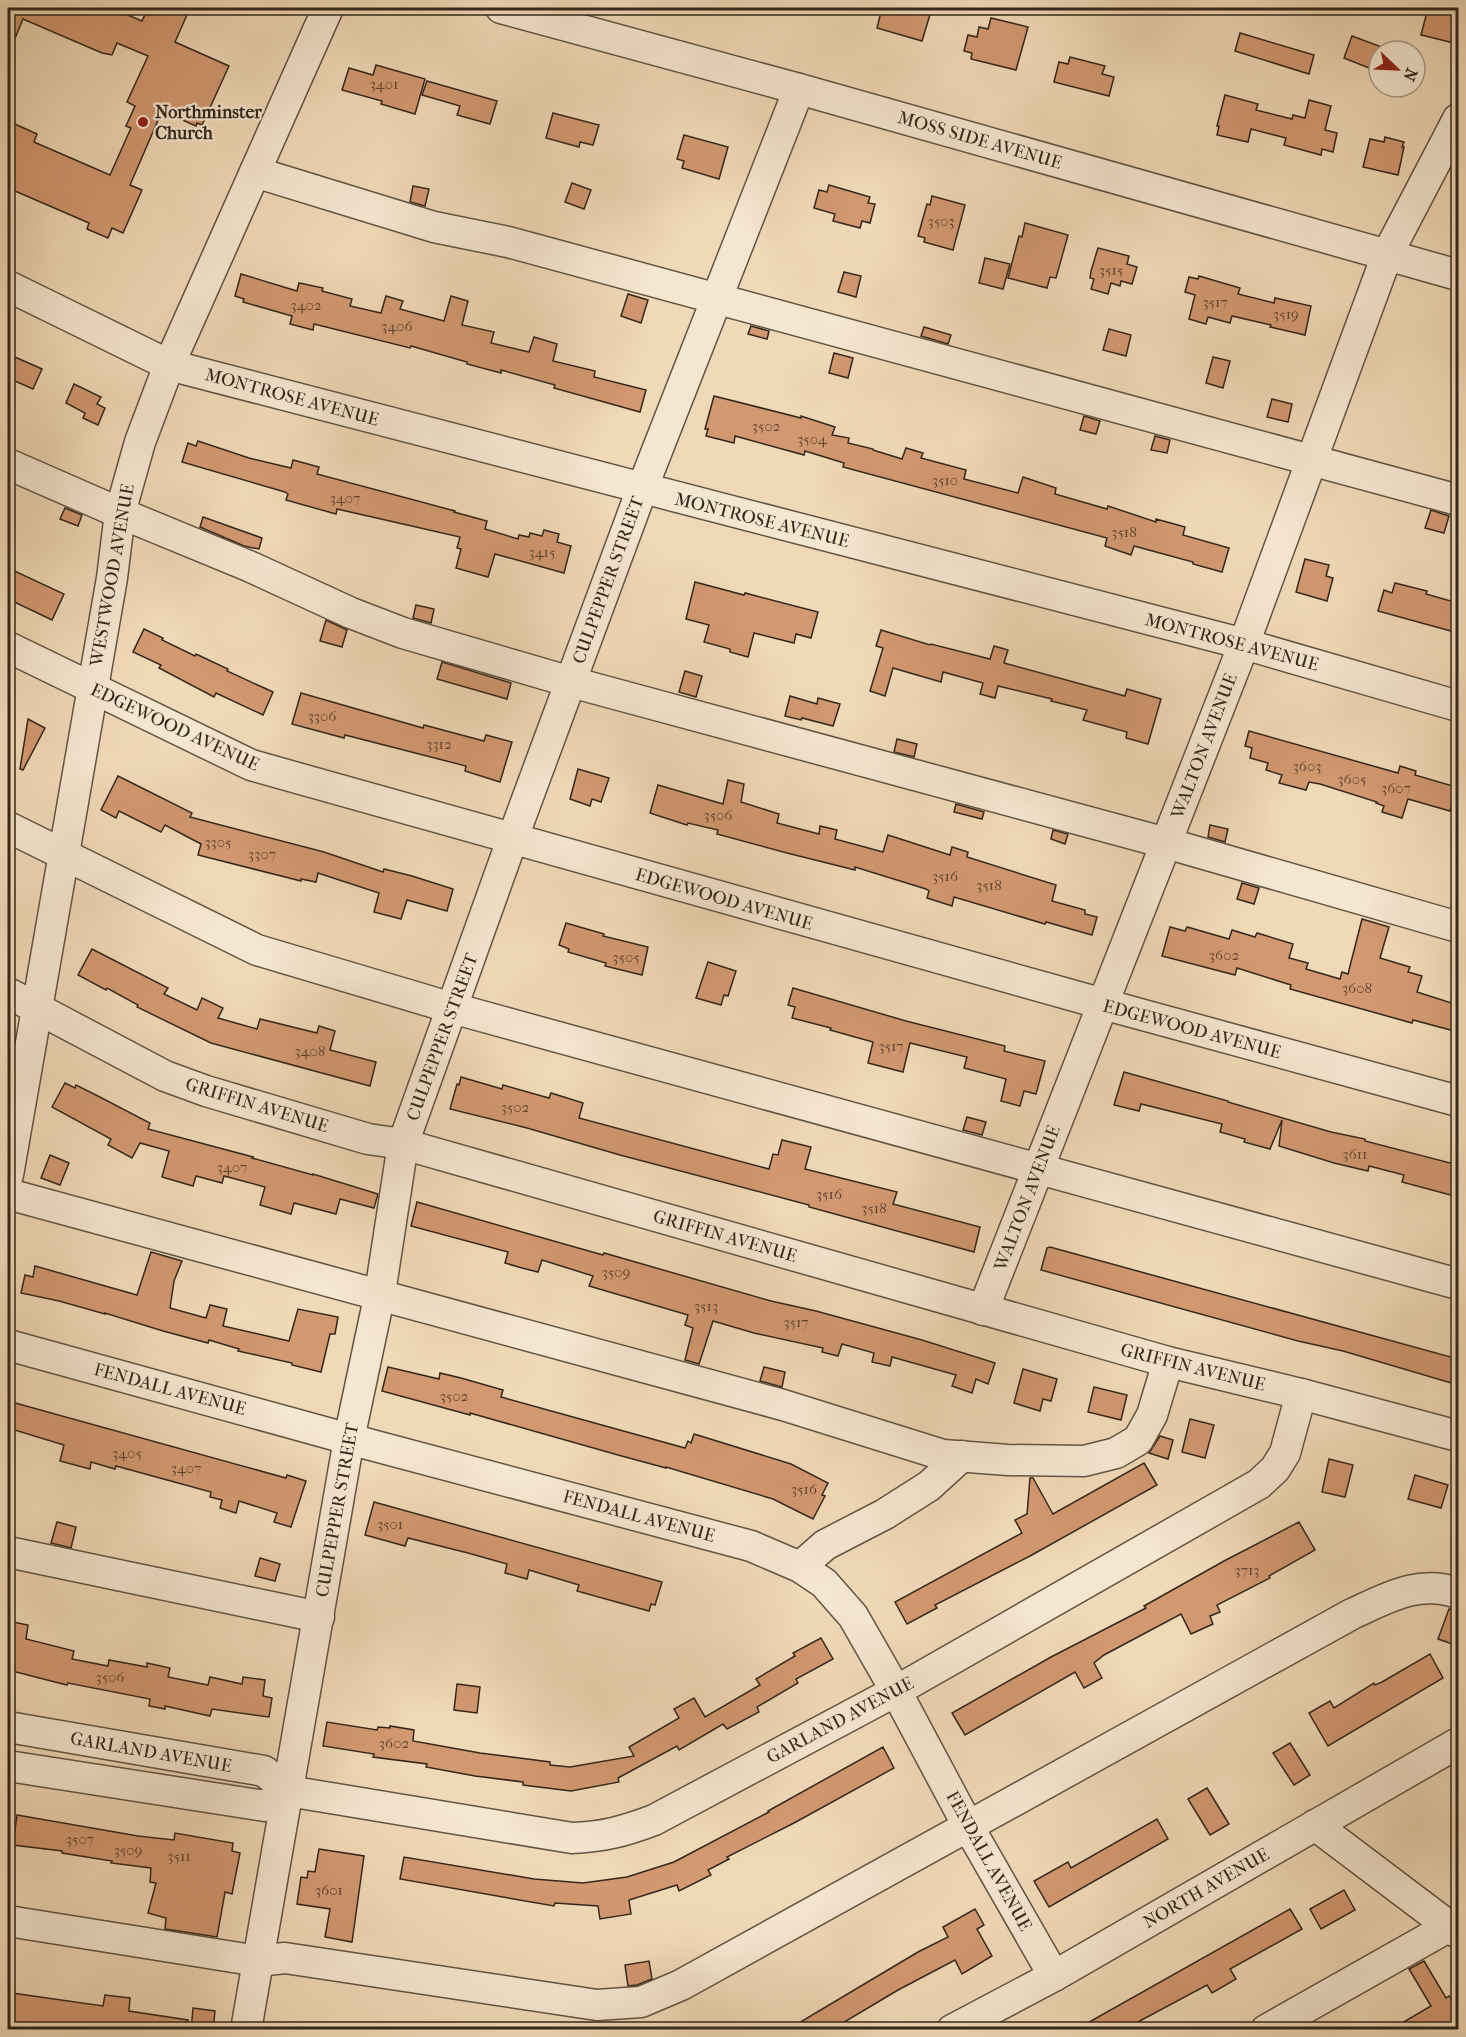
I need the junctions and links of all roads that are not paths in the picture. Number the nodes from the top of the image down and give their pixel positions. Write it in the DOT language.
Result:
graph roads {
  1 [pos="327,8"];
  2 [pos="501,8"];
  3 [pos="799,89"];
  4 [pos="1458,118"];
  5 [pos="255,172"];
  6 [pos="1387,255"];
  7 [pos="1458,275"];
  8 [pos="8,286"];
  9 [pos="717,298"];
  10 [pos="169,364"];
  11 [pos="1311,461"];
  12 [pos="8,464"];
  13 [pos="642,489"];
  14 [pos="1458,500"];
  15 [pos="120,513"];
  16 [pos="1244,644"];
  17 [pos="8,647"];
  18 [pos="571,682"];
  19 [pos="92,689"];
  20 [pos="1458,706"];
  21 [pos="8,827"];
  22 [pos="512,840"];
  23 [pos="1166,843"];
  24 [pos="63,856"];
  25 [pos="1458,927"];
  26 [pos="8,993"];
  27 [pos="1103,1004"];
  28 [pos="37,1008"];
  29 [pos="452,1008"];
  30 [pos="1458,1101"];
  31 [pos="403,1144"];
  32 [pos="1038,1169"];
  33 [pos="8,1172"];
  34 [pos="8,1194"];
  35 [pos="1458,1284"];
  36 [pos="380,1293"];
  37 [pos="983,1310"];
  38 [pos="8,1345"];
  39 [pos="1167,1362"];
  40 [pos="1301,1394"];
  41 [pos="1458,1436"];
  42 [pos="349,1439"];
  43 [pos="962,1456"];
  44 [pos="8,1552"];
  45 [pos="800,1567"];
  46 [pos="1458,1593"];
  47 [pos="318,1617"];
  48 [pos="896,1691"];
  49 [pos="8,1727"];
  50 [pos="1458,1743"];
  51 [pos="8,1766"];
  52 [pos="288,1791"];
  53 [pos="968,1826"];
  54 [pos="1316,1826"];
  55 [pos="8,1921"];
  56 [pos="1454,1929"];
  57 [pos="258,1961"];
  58 [pos="1054,1976"];
  59 [pos="246,2030"];
  60 [pos="952,2030"];
  61 [pos="1266,2030"];
  1 -- 5 [label="street, WESTWOOD AVENUE"];
  2 -- 3 [label="street, MOSS SIDE AVENUE"];
  3 -- 6 [label="street, MOSS SIDE AVENUE"];
  3 -- 9 [label="street, CULPEPPER STREET"];
  4 -- 6 [label="street, WALTON AVENUE"];
  5 -- 9 [label="street"];
  5 -- 10 [label="street, WESTWOOD AVENUE"];
  6 -- 7 [label="street, MOSS SIDE AVENUE"];
  6 -- 11 [label="street, WALTON AVENUE"];
  8 -- 10 [label="street, MONTROSE AVENUE"];
  9 -- 11 [label="street"];
  9 -- 13 [label="street, CULPEPPER STREET"];
  10 -- 13 [label="street, MONTROSE AVENUE"];
  10 -- 15 [label="street, WESTWOOD AVENUE"];
  11 -- 14 [label="street"];
  11 -- 16 [label="street, WALTON AVENUE"];
  12 -- 15 [label="street"];
  13 -- 16 [label="street, MONTROSE AVENUE"];
  13 -- 18 [label="street, CULPEPPER STREET"];
  15 -- 18 [label="street"];
  15 -- 19 [label="street, WESTWOOD AVENUE"];
  16 -- 20 [label="street, MONTROSE AVENUE"];
  16 -- 23 [label="street, WALTON AVENUE"];
  17 -- 19 [label="street, EDGEWOOD AVENUE"];
  18 -- 22 [label="street, CULPEPPER STREET"];
  18 -- 23 [label="street"];
  19 -- 22 [label="street, EDGEWOOD AVENUE"];
  19 -- 24 [label="street, WESTWOOD AVENUE"];
  21 -- 24 [label="street"];
  22 -- 27 [label="street, EDGEWOOD AVENUE"];
  22 -- 29 [label="street, CULPEPPER STREET"];
  23 -- 25 [label="street"];
  23 -- 27 [label="street, WALTON AVENUE"];
  24 -- 28 [label="street, WESTWOOD AVENUE"];
  24 -- 29 [label="street"];
  26 -- 28 [label="street, GRIFFIN AVENUE"];
  27 -- 30 [label="street, EDGEWOOD AVENUE"];
  27 -- 32 [label="street, WALTON AVENUE"];
  28 -- 31 [label="street, GRIFFIN AVENUE"];
  28 -- 33 [label="street, WESTWOOD AVENUE"];
  29 -- 31 [label="street, CULPEPPER STREET"];
  29 -- 32 [label="street"];
  31 -- 36 [label="street, CULPEPPER STREET"];
  31 -- 37 [label="street, GRIFFIN AVENUE"];
  32 -- 35 [label="street"];
  32 -- 37 [label="street, WALTON AVENUE"];
  34 -- 36 [label="street"];
  36 -- 42 [label="street, CULPEPPER STREET"];
  36 -- 43 [label="street"];
  37 -- 39 [label="street, GRIFFIN AVENUE"];
  38 -- 42 [label="street, FENDALL AVENUE"];
  39 -- 40 [label="street, GRIFFIN AVENUE"];
  39 -- 43 [label="street"];
  40 -- 41 [label="street, GRIFFIN AVENUE"];
  40 -- 48 [label="street, GARLAND AVENUE"];
  42 -- 45 [label="street, FENDALL AVENUE"];
  42 -- 47 [label="street, CULPEPPER STREET"];
  43 -- 45 [label="street"];
  44 -- 47 [label="street"];
  45 -- 48 [label="street, FENDALL AVENUE"];
  46 -- 53 [label="street"];
  47 -- 52 [label="street, CULPEPPER STREET"];
  48 -- 52 [label="street, GARLAND AVENUE"];
  48 -- 53 [label="street, FENDALL AVENUE"];
  49 -- 52 [label="street, GARLAND AVENUE"];
  50 -- 54 [label="street, NORTH AVENUE"];
  51 -- 52 [label="street, GARLAND AVENUE"];
  52 -- 57 [label="street, CULPEPPER STREET"];
  53 -- 57 [label="street"];
  53 -- 58 [label="street, FENDALL AVENUE"];
  54 -- 56 [label="street"];
  54 -- 58 [label="street, NORTH AVENUE"];
  55 -- 57 [label="street"];
  56 -- 61 [label="street"];
  57 -- 59 [label="street, CULPEPPER STREET"];
  58 -- 60 [label="street, NORTH AVENUE"];
}
